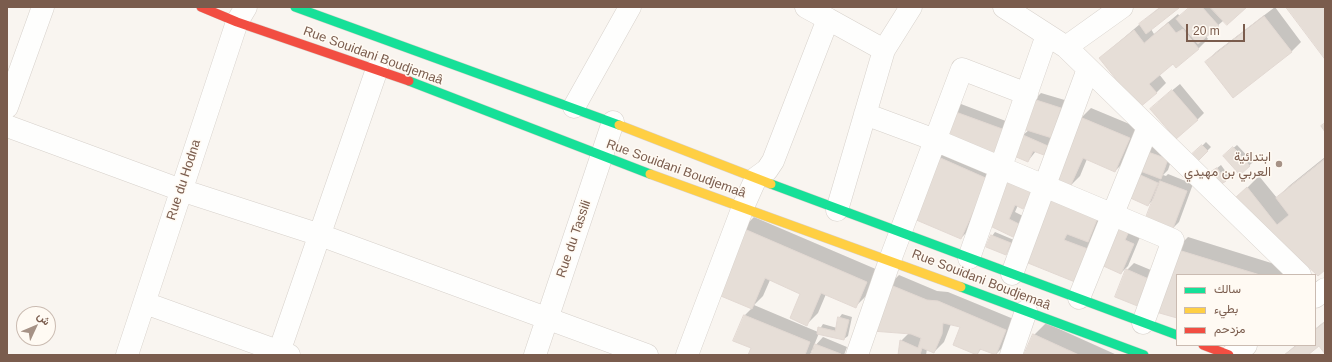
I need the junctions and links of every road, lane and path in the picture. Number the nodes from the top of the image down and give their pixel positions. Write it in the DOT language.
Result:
graph roads {
  1 [pos="43,7"];
  2 [pos="201,7"];
  3 [pos="295,7"];
  4 [pos="806,7"];
  5 [pos="911,7"];
  6 [pos="1004,7"];
  7 [pos="1122,7"];
  8 [pos="624,9"];
  9 [pos="242,15"];
  10 [pos="828,19"];
  11 [pos="1047,35"];
  12 [pos="1066,46"];
  13 [pos="884,50"];
  14 [pos="377,69"];
  15 [pos="1088,69"];
  16 [pos="1027,94"];
  17 [pos="9,95"];
  18 [pos="574,107"];
  19 [pos="865,114"];
  20 [pos="613,122"];
  21 [pos="7,126"];
  22 [pos="1148,127"];
  23 [pos="936,140"];
  24 [pos="602,157"];
  25 [pos="1001,168"];
  26 [pos="756,178"];
  27 [pos="1044,186"];
  28 [pos="181,190"];
  29 [pos="743,207"];
  30 [pos="837,210"];
  31 [pos="1112,215"];
  32 [pos="901,233"];
  33 [pos="320,235"];
  34 [pos="969,258"];
  35 [pos="890,260"];
  36 [pos="1012,274"];
  37 [pos="1299,274"];
  38 [pos="1079,298"];
  39 [pos="145,303"];
  40 [pos="1026,311"];
  41 [pos="547,320"];
  42 [pos="1143,323"];
  43 [pos="1176,335"];
  44 [pos="1206,346"];
  45 [pos="1244,346"];
  46 [pos="282,354"];
  47 [pos="126,355"];
  48 [pos="535,355"];
  49 [pos="647,355"];
  50 [pos="687,355"];
  51 [pos="857,355"];
  52 [pos="1011,355"];
  53 [pos="1144,355"];
  54 [pos="1230,355"];
  1 -- 17 [label="street"];
  2 -- 9 [label="main road, Rue Souidani Boudjemaâ"];
  3 -- 18 [label="main road, Rue Souidani Boudjemaâ"];
  4 -- 10 [label="street"];
  5 -- 13 [label="street"];
  6 -- 11 [label="street"];
  7 -- 12 [label="street"];
  8 -- 18 [label="street"];
  9 -- 14 [label="main road, Rue Souidani Boudjemaâ"];
  9 -- 28 [label="street, Rue du Hodna"];
  10 -- 13 [label="street"];
  10 -- 26 [label="street"];
  11 -- 12 [label="street"];
  11 -- 16 [label="street"];
  12 -- 15 [label="street"];
  13 -- 19 [label="street"];
  14 -- 24 [label="main road, Rue Souidani Boudjemaâ"];
  14 -- 33 [label="street"];
  15 -- 22 [label="street"];
  15 -- 27 [label="street"];
  16 -- 23 [label="street"];
  16 -- 25 [label="street"];
  18 -- 20 [label="main road, Rue Souidani Boudjemaâ"];
  19 -- 23 [label="street"];
  19 -- 30 [label="street"];
  20 -- 24 [label="street, Rue du Tassili"];
  20 -- 26 [label="main road, Rue Souidani Boudjemaâ"];
  21 -- 28 [label="street"];
  22 -- 31 [label="street"];
  22 -- 37 [label="street"];
  23 -- 25 [label="street"];
  23 -- 32 [label="street"];
  24 -- 29 [label="main road, Rue Souidani Boudjemaâ"];
  24 -- 41 [label="street, Rue du Tassili"];
  25 -- 27 [label="street"];
  25 -- 34 [label="street"];
  26 -- 29 [label="street"];
  26 -- 30 [label="main road, Rue Souidani Boudjemaâ"];
  27 -- 31 [label="street"];
  27 -- 36 [label="street"];
  28 -- 33 [label="street"];
  28 -- 39 [label="street, Rue du Hodna"];
  29 -- 35 [label="main road, Rue Souidani Boudjemaâ"];
  29 -- 50 [label="street"];
  30 -- 32 [label="main road, Rue Souidani Boudjemaâ"];
  31 -- 38 [label="street"];
  31 -- 42 [label="street"];
  32 -- 34 [label="main road, Rue Souidani Boudjemaâ"];
  32 -- 35 [label="street"];
  33 -- 41 [label="street"];
  33 -- 46 [label="street"];
  34 -- 36 [label="main road, Rue Souidani Boudjemaâ"];
  35 -- 40 [label="main road, Rue Souidani Boudjemaâ"];
  35 -- 51 [label="street"];
  36 -- 38 [label="main road, Rue Souidani Boudjemaâ"];
  38 -- 42 [label="main road, Rue Souidani Boudjemaâ"];
  39 -- 46 [label="street"];
  39 -- 47 [label="street, Rue du Hodna"];
  40 -- 52 [label="street"];
  40 -- 53 [label="main road, Rue Souidani Boudjemaâ"];
  41 -- 48 [label="street, Rue du Tassili"];
  41 -- 49 [label="street"];
  42 -- 43 [label="main road, Rue Souidani Boudjemaâ"];
  44 -- 54 [label="main road"];
  45 -- 54 [label="street"];
}
